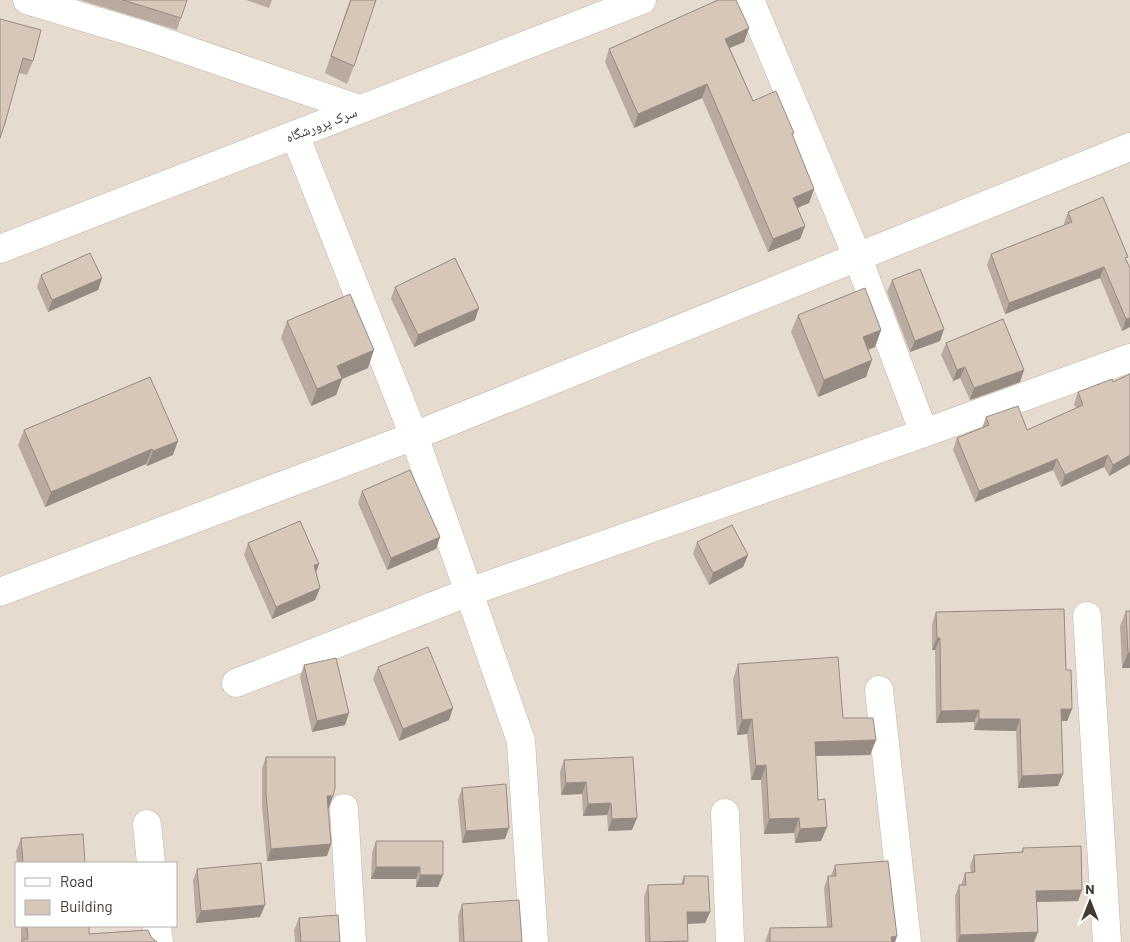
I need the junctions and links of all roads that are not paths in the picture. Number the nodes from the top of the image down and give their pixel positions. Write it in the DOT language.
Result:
graph roads {
  1 [pos="27,0"];
  2 [pos="642,0"];
  3 [pos="750,0"];
  4 [pos="359,109"];
  5 [pos="295,135"];
  6 [pos="1130,147"];
  7 [pos="0,249"];
  8 [pos="857,256"];
  9 [pos="1130,358"];
  10 [pos="924,433"];
  11 [pos="414,436"];
  12 [pos="0,592"];
  13 [pos="469,592"];
  14 [pos="1087,616"];
  15 [pos="236,684"];
  16 [pos="879,690"];
  17 [pos="344,808"];
  18 [pos="725,813"];
  19 [pos="146,824"];
  20 [pos="151,862"];
  21 [pos="157,927"];
  22 [pos="159,942"];
  23 [pos="352,942"];
  24 [pos="534,942"];
  25 [pos="730,942"];
  26 [pos="907,942"];
  27 [pos="1107,942"];
  1 -- 4 [label="street"];
  2 -- 4 [label="street, سرک پرورشگاه"];
  3 -- 8 [label="street"];
  4 -- 5 [label="street, سرک پرورشگاه"];
  5 -- 7 [label="street, سرک پرورشگاه"];
  5 -- 11 [label="street"];
  6 -- 8 [label="street"];
  8 -- 10 [label="street"];
  8 -- 11 [label="street"];
  9 -- 10 [label="street"];
  10 -- 13 [label="street"];
  11 -- 12 [label="street"];
  11 -- 13 [label="street"];
  13 -- 15 [label="street"];
  13 -- 24 [label="street"];
  14 -- 27 [label="street"];
  16 -- 26 [label="street"];
  17 -- 23 [label="street"];
  18 -- 25 [label="street"];
  19 -- 20 [label="street"];
  21 -- 22 [label="street"];
}
